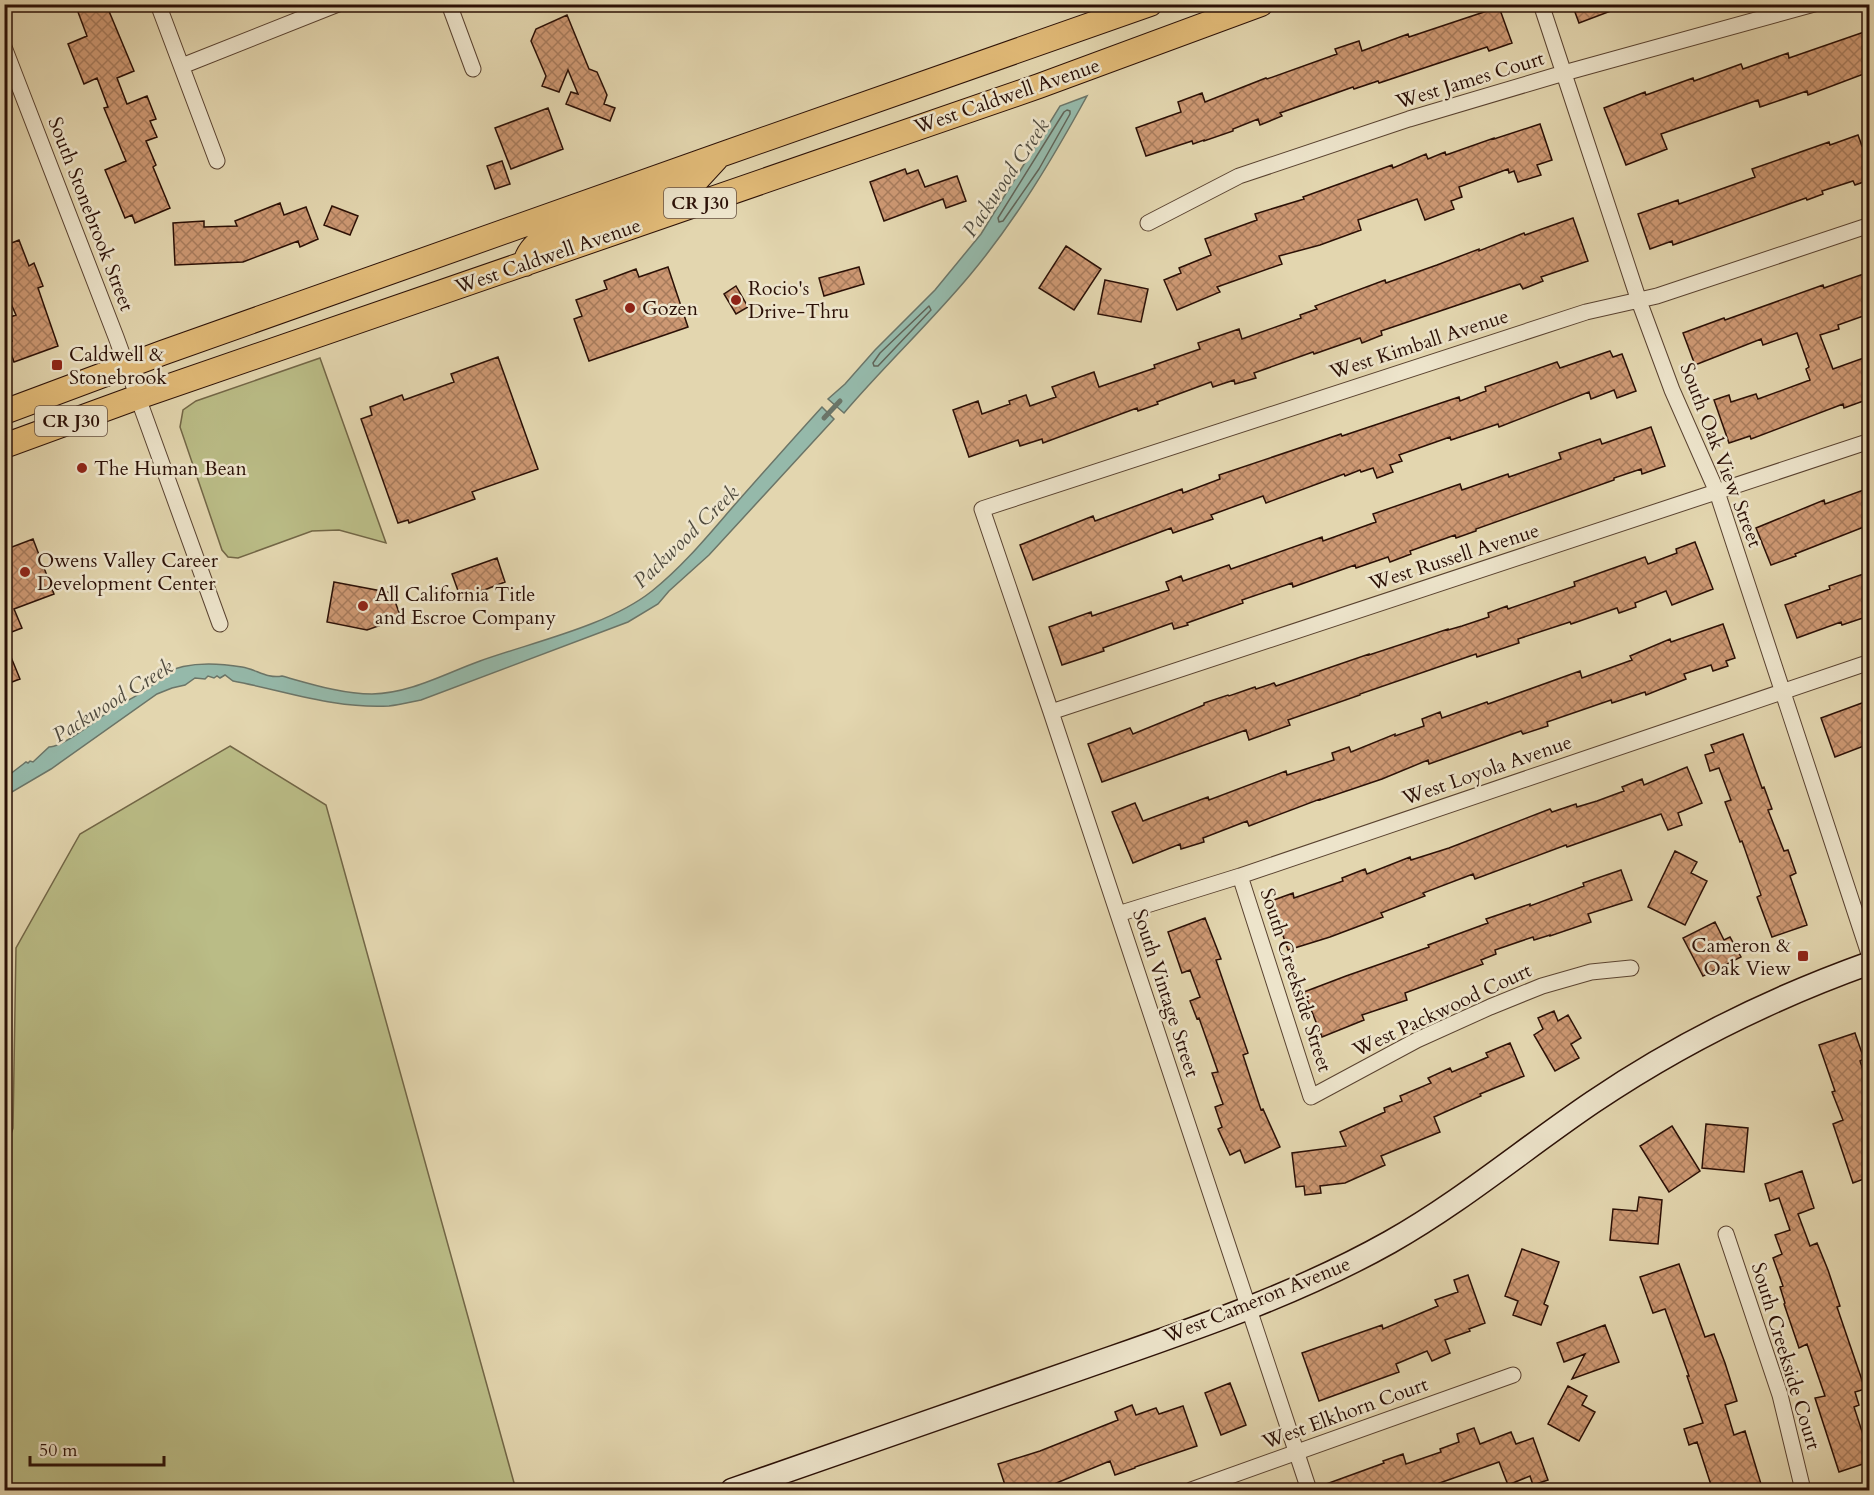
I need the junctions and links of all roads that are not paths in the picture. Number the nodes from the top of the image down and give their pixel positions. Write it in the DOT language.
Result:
graph roads {
  1 [pos="158,4"];
  2 [pos="338,4"];
  3 [pos="449,4"];
  4 [pos="1150,4"];
  5 [pos="1260,4"];
  6 [pos="1541,4"];
  7 [pos="1814,4"];
  8 [pos="4,47"];
  9 [pos="182,66"];
  10 [pos="473,69"];
  11 [pos="1564,73"];
  12 [pos="720,155"];
  13 [pos="217,161"];
  14 [pos="1148,223"];
  15 [pos="1869,225"];
  16 [pos="525,264"];
  17 [pos="1639,301"];
  18 [pos="126,367"];
  19 [pos="138,397"];
  20 [pos="4,412"];
  21 [pos="1869,441"];
  22 [pos="4,446"];
  23 [pos="1717,492"];
  24 [pos="982,510"];
  25 [pos="220,624"];
  26 [pos="1869,662"];
  27 [pos="1782,692"];
  28 [pos="1051,712"];
  29 [pos="1240,876"];
  30 [pos="1118,914"];
  31 [pos="1869,957"];
  32 [pos="1869,963"];
  33 [pos="1631,968"];
  34 [pos="1311,1097"];
  35 [pos="1726,1234"];
  36 [pos="1247,1308"];
  37 [pos="1513,1375"];
  38 [pos="1296,1452"];
  39 [pos="732,1491"];
  40 [pos="1191,1491"];
  41 [pos="1309,1491"];
  42 [pos="1803,1491"];
  1 -- 9 [label="street"];
  2 -- 9 [label="street"];
  3 -- 10 [label="street"];
  4 -- 12 [label="main road, West Caldwell Avenue / CR J30"];
  5 -- 16 [label="main road, West Caldwell Avenue / CR J30"];
  6 -- 11 [label="street, South Oak View Street"];
  7 -- 11 [label="street, West James Court"];
  8 -- 18 [label="street, South Stonebrook Street"];
  9 -- 13 [label="street"];
  11 -- 14 [label="street, West James Court"];
  11 -- 17 [label="street, South Oak View Street"];
  12 -- 16 [label="main road"];
  12 -- 18 [label="main road, West Caldwell Avenue / CR J30"];
  15 -- 17 [label="street, West Kimball Avenue"];
  16 -- 19 [label="main road, West Caldwell Avenue / CR J30"];
  17 -- 23 [label="street, South Oak View Street"];
  17 -- 24 [label="street, West Kimball Avenue"];
  18 -- 19 [label="street, South Stonebrook Street"];
  18 -- 20 [label="main road, West Caldwell Avenue / CR J30"];
  19 -- 22 [label="main road, West Caldwell Avenue / CR J30"];
  19 -- 25 [label="street, South Stonebrook Street"];
  21 -- 23 [label="street, West Russell Avenue"];
  23 -- 27 [label="street, South Oak View Street"];
  23 -- 28 [label="street, West Russell Avenue"];
  24 -- 28 [label="street, South Vintage Street"];
  26 -- 27 [label="street, West Loyola Avenue"];
  27 -- 29 [label="street, West Loyola Avenue"];
  27 -- 31 [label="street, South Oak View Street"];
  28 -- 30 [label="street, South Vintage Street"];
  29 -- 30 [label="street, West Loyola Avenue"];
  29 -- 34 [label="street, South Creekside Street"];
  30 -- 36 [label="street, South Vintage Street"];
  32 -- 36 [label="street, West Cameron Avenue"];
  33 -- 34 [label="street, West Packwood Court"];
  35 -- 42 [label="street, South Creekside Court"];
  36 -- 38 [label="street, South Vintage Street"];
  36 -- 39 [label="street, West Cameron Avenue"];
  37 -- 38 [label="street, West Elkhorn Court"];
  38 -- 40 [label="street, West Elkhorn Court"];
  38 -- 41 [label="street, South Vintage Street"];
}
